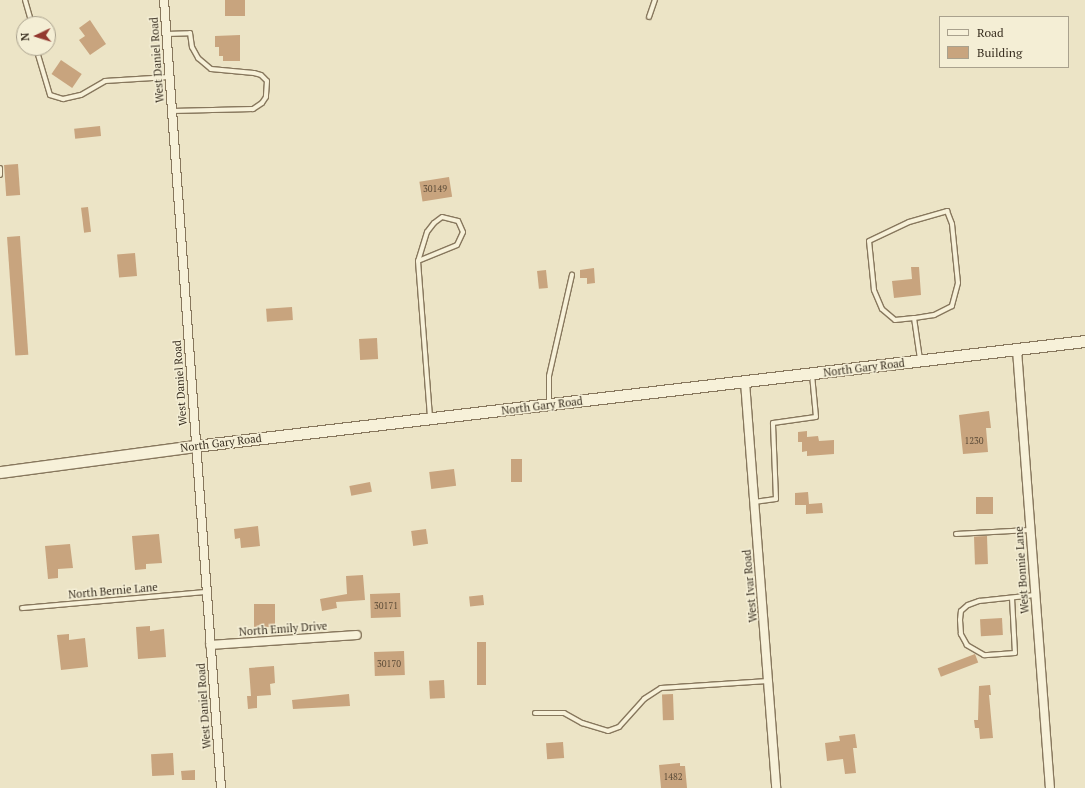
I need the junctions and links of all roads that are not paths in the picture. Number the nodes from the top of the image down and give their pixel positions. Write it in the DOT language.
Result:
graph roads {
  1 [pos="25,0"];
  2 [pos="164,0"];
  3 [pos="655,0"];
  4 [pos="30,16"];
  5 [pos="649,17"];
  6 [pos="166,34"];
  7 [pos="38,56"];
  8 [pos="169,77"];
  9 [pos="171,111"];
  10 [pos="0,168"];
  11 [pos="0,175"];
  12 [pos="418,261"];
  13 [pos="572,275"];
  14 [pos="914,318"];
  15 [pos="1085,341"];
  16 [pos="1017,350"];
  17 [pos="920,361"];
  18 [pos="812,374"];
  19 [pos="745,382"];
  20 [pos="550,405"];
  21 [pos="430,419"];
  22 [pos="195,446"];
  23 [pos="0,472"];
  24 [pos="754,502"];
  25 [pos="1030,530"];
  26 [pos="956,534"];
  27 [pos="206,592"];
  28 [pos="1035,595"];
  29 [pos="1012,598"];
  30 [pos="22,608"];
  31 [pos="357,635"];
  32 [pos="210,645"];
  33 [pos="769,681"];
  34 [pos="535,713"];
  35 [pos="221,788"];
  36 [pos="776,788"];
  37 [pos="1050,788"];
  1 -- 4 [label="lane"];
  2 -- 6 [label="street, West Daniel Road"];
  3 -- 5 [label="lane"];
  6 -- 8 [label="street, West Daniel Road"];
  6 -- 9 [label="lane"];
  7 -- 8 [label="lane"];
  8 -- 9 [label="street, West Daniel Road"];
  9 -- 22 [label="street, West Daniel Road"];
  10 -- 11 [label="lane"];
  12 -- 12 [label="lane"];
  12 -- 21 [label="lane"];
  13 -- 20 [label="lane"];
  14 -- 14 [label="lane"];
  14 -- 17 [label="lane"];
  15 -- 16 [label="street, North Gary Road"];
  16 -- 17 [label="street, North Gary Road"];
  16 -- 25 [label="street, West Bonnie Lane"];
  17 -- 18 [label="street, North Gary Road"];
  18 -- 19 [label="street, North Gary Road"];
  18 -- 24 [label="lane"];
  19 -- 20 [label="street, North Gary Road"];
  19 -- 24 [label="street, West Ivar Road"];
  20 -- 21 [label="street, North Gary Road"];
  21 -- 22 [label="street, North Gary Road"];
  22 -- 23 [label="street, North Gary Road"];
  22 -- 27 [label="street, West Daniel Road"];
  24 -- 33 [label="street, West Ivar Road"];
  25 -- 26 [label="lane"];
  25 -- 28 [label="street, West Bonnie Lane"];
  27 -- 30 [label="lane, North Bernie Lane"];
  27 -- 32 [label="street, West Daniel Road"];
  28 -- 29 [label="lane"];
  28 -- 37 [label="street, West Bonnie Lane"];
  29 -- 29 [label="lane"];
  31 -- 32 [label="street, North Emily Drive"];
  32 -- 35 [label="street, West Daniel Road"];
  33 -- 34 [label="lane"];
  33 -- 36 [label="street, West Ivar Road"];
}
